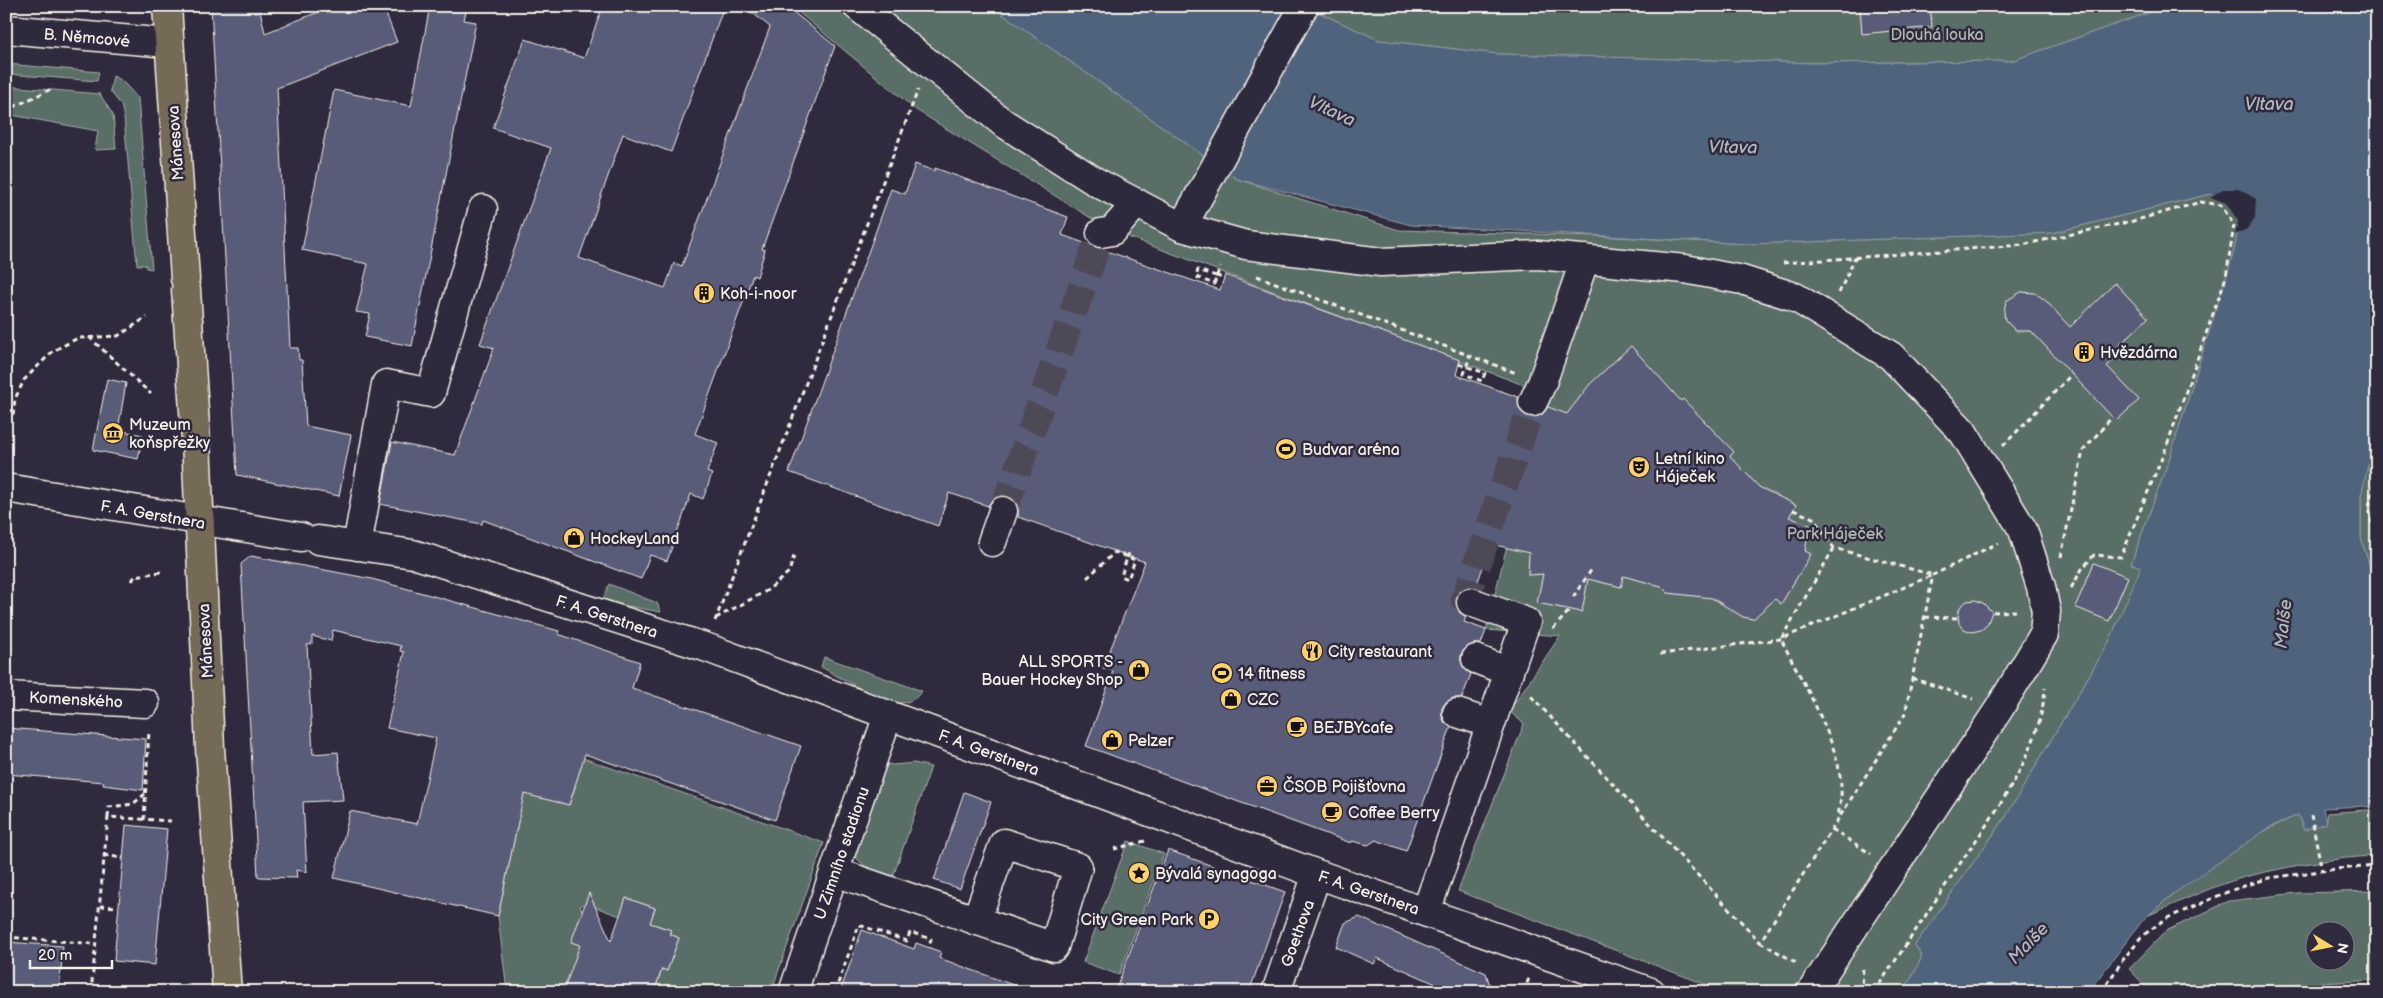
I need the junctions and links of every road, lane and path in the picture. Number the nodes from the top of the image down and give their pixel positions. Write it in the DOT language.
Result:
graph roads {
  1 [pos="167,6"];
  2 [pos="857,6"];
  3 [pos="1304,6"];
  4 [pos="6,29"];
  5 [pos="168,43"];
  6 [pos="928,63"];
  7 [pos="51,84"];
  8 [pos="6,111"];
  9 [pos="1137,204"];
  10 [pos="483,209"];
  11 [pos="1184,222"];
  12 [pos="1101,232"];
  13 [pos="1855,257"];
  14 [pos="1586,259"];
  15 [pos="1222,263"];
  16 [pos="1249,273"];
  17 [pos="1224,278"];
  18 [pos="1742,280"];
  19 [pos="146,317"];
  20 [pos="1828,318"];
  21 [pos="89,336"];
  22 [pos="1470,356"];
  23 [pos="1459,364"];
  24 [pos="2072,374"];
  25 [pos="1538,392"];
  26 [pos="151,394"];
  27 [pos="2112,417"];
  28 [pos="6,420"];
  29 [pos="1984,465"];
  30 [pos="2377,466"];
  31 [pos="6,488"];
  32 [pos="1794,510"];
  33 [pos="1003,512"];
  34 [pos="200,522"];
  35 [pos="992,542"];
  36 [pos="357,546"];
  37 [pos="1834,548"];
  38 [pos="2377,549"];
  39 [pos="1130,551"];
  40 [pos="1978,552"];
  41 [pos="794,556"];
  42 [pos="1592,569"];
  43 [pos="162,572"];
  44 [pos="1933,575"];
  45 [pos="1087,578"];
  46 [pos="132,581"];
  47 [pos="2041,587"];
  48 [pos="2068,594"];
  49 [pos="1573,597"];
  50 [pos="1471,602"];
  51 [pos="1925,617"];
  52 [pos="1958,618"];
  53 [pos="716,619"];
  54 [pos="1781,639"];
  55 [pos="705,647"];
  56 [pos="1660,654"];
  57 [pos="1476,659"];
  58 [pos="1509,672"];
  59 [pos="1912,678"];
  60 [pos="2046,683"];
  61 [pos="1949,691"];
  62 [pos="6,696"];
  63 [pos="145,703"];
  64 [pos="1456,713"];
  65 [pos="888,715"];
  66 [pos="1491,724"];
  67 [pos="146,794"];
  68 [pos="2311,815"];
  69 [pos="108,817"];
  70 [pos="144,820"];
  71 [pos="171,821"];
  72 [pos="1837,821"];
  73 [pos="1832,829"];
  74 [pos="1149,840"];
  75 [pos="1855,843"];
  76 [pos="1114,849"];
  77 [pos="104,855"];
  78 [pos="123,858"];
  79 [pos="2377,866"];
  80 [pos="2322,871"];
  81 [pos="834,872"];
  82 [pos="1317,874"];
  83 [pos="100,906"];
  84 [pos="118,907"];
  85 [pos="1436,916"];
  86 [pos="976,920"];
  87 [pos="6,936"];
  88 [pos="1760,942"];
  89 [pos="96,944"];
  90 [pos="929,948"];
  91 [pos="1783,955"];
  92 [pos="1532,972"];
  93 [pos="2106,985"];
  94 [pos="91,992"];
  95 [pos="227,992"];
  96 [pos="793,992"];
  97 [pos="836,992"];
  98 [pos="1276,992"];
  99 [pos="1524,992"];
  100 [pos="1651,992"];
  101 [pos="1812,992"];
  102 [pos="1874,992"];
  103 [pos="2102,992"];
  104 [pos="2117,992"];
  1 -- 5 [label="main road, Mánesova"];
  2 -- 6 [label="street"];
  3 -- 11 [label="street"];
  4 -- 5 [label="street, B. Němcové"];
  5 -- 34 [label="main road, Mánesova"];
  6 -- 9 [label="street"];
  6 -- 53 [label="path"];
  7 -- 8 [label="path"];
  9 -- 11 [label="street"];
  9 -- 12 [label="street"];
  10 -- 36 [label="street"];
  11 -- 14 [label="street"];
  13 -- 18 [label="path"];
  13 -- 20 [label="path"];
  13 -- 48 [label="path"];
  14 -- 18 [label="street"];
  14 -- 25 [label="street"];
  15 -- 17 [label="path, bridge"];
  16 -- 22 [label="path"];
  18 -- 20 [label="street"];
  19 -- 21 [label="path"];
  20 -- 29 [label="street"];
  21 -- 26 [label="path"];
  21 -- 28 [label="path"];
  22 -- 23 [label="path, bridge"];
  22 -- 25 [label="path"];
  24 -- 29 [label="path"];
  27 -- 47 [label="path"];
  29 -- 47 [label="street"];
  30 -- 38 [label="path"];
  31 -- 34 [label="street, F. A. Gerstnera"];
  32 -- 37 [label="path"];
  33 -- 35 [label="street"];
  34 -- 36 [label="street, F. A. Gerstnera"];
  34 -- 95 [label="main road, Mánesova"];
  36 -- 55 [label="street, F. A. Gerstnera"];
  37 -- 44 [label="path"];
  37 -- 54 [label="path"];
  39 -- 45 [label="path, bridge"];
  40 -- 44 [label="path"];
  41 -- 53 [label="path"];
  42 -- 49 [label="path"];
  43 -- 46 [label="path"];
  44 -- 51 [label="path"];
  44 -- 54 [label="path"];
  47 -- 101 [label="street"];
  50 -- 58 [label="street"];
  51 -- 52 [label="path"];
  51 -- 59 [label="path"];
  53 -- 55 [label="path"];
  54 -- 56 [label="path"];
  54 -- 72 [label="path"];
  55 -- 65 [label="street, F. A. Gerstnera"];
  57 -- 58 [label="street"];
  58 -- 66 [label="street"];
  58 -- 88 [label="path"];
  59 -- 61 [label="path"];
  59 -- 72 [label="path"];
  60 -- 102 [label="path"];
  62 -- 63 [label="street, Komenského"];
  63 -- 67 [label="path"];
  64 -- 66 [label="street"];
  65 -- 81 [label="street, U Zimního stadionu"];
  65 -- 82 [label="street, F. A. Gerstnera"];
  66 -- 85 [label="street"];
  67 -- 69 [label="path"];
  67 -- 70 [label="path"];
  68 -- 80 [label="path"];
  69 -- 70 [label="path"];
  69 -- 77 [label="path"];
  70 -- 71 [label="path"];
  72 -- 73 [label="path"];
  73 -- 75 [label="path"];
  73 -- 88 [label="path"];
  74 -- 76 [label="path"];
  77 -- 78 [label="path"];
  77 -- 83 [label="path"];
  79 -- 80 [label="path"];
  80 -- 93 [label="path"];
  81 -- 86 [label="street"];
  81 -- 96 [label="street, U Zimního stadionu"];
  82 -- 85 [label="street, F. A. Gerstnera"];
  82 -- 98 [label="street, Goethova"];
  83 -- 84 [label="path"];
  83 -- 89 [label="path"];
  85 -- 100 [label="street, F. A. Gerstnera"];
  87 -- 89 [label="path"];
  88 -- 91 [label="path"];
  89 -- 94 [label="path"];
  90 -- 97 [label="path"];
  92 -- 99 [label="path"];
  93 -- 103 [label="path"];
  93 -- 104 [label="path"];
}
